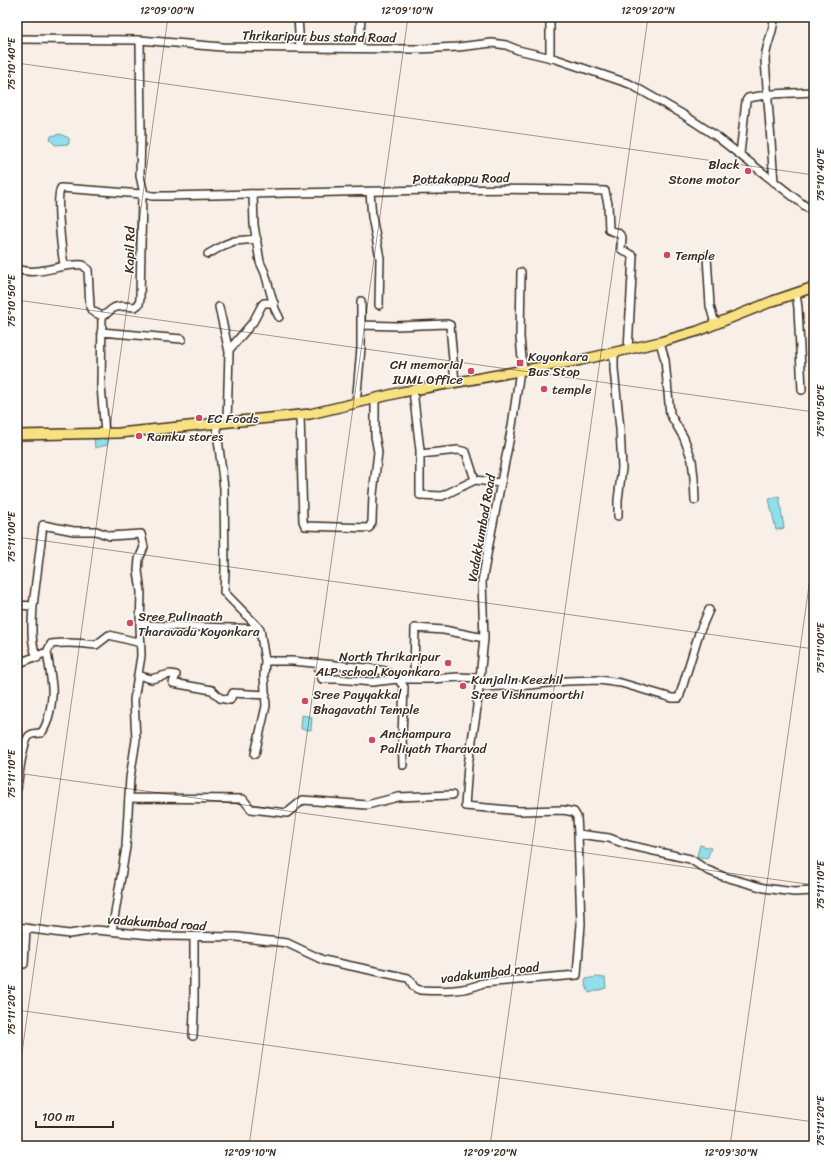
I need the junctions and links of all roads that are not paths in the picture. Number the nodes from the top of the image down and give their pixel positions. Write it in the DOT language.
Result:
graph roads {
  1 [pos="298,17"];
  2 [pos="361,17"];
  3 [pos="550,17"];
  4 [pos="774,17"];
  5 [pos="17,39"];
  6 [pos="140,40"];
  7 [pos="300,48"];
  8 [pos="359,48"];
  9 [pos="550,58"];
  10 [pos="814,92"];
  11 [pos="767,95"];
  12 [pos="740,154"];
  13 [pos="774,182"];
  14 [pos="370,192"];
  15 [pos="143,194"];
  16 [pos="253,194"];
  17 [pos="814,213"];
  18 [pos="257,239"];
  19 [pos="208,254"];
  20 [pos="707,256"];
  21 [pos="64,266"];
  22 [pos="17,269"];
  23 [pos="521,272"];
  24 [pos="814,287"];
  25 [pos="796,293"];
  26 [pos="361,302"];
  27 [pos="274,303"];
  28 [pos="379,305"];
  29 [pos="219,307"];
  30 [pos="102,316"];
  31 [pos="279,317"];
  32 [pos="715,324"];
  33 [pos="361,325"];
  34 [pos="101,332"];
  35 [pos="182,340"];
  36 [pos="660,342"];
  37 [pos="229,350"];
  38 [pos="628,350"];
  39 [pos="614,353"];
  40 [pos="522,370"];
  41 [pos="455,383"];
  42 [pos="802,390"];
  43 [pos="413,391"];
  44 [pos="375,399"];
  45 [pos="356,404"];
  46 [pos="300,415"];
  47 [pos="227,422"];
  48 [pos="216,423"];
  49 [pos="105,433"];
  50 [pos="17,435"];
  51 [pos="420,454"];
  52 [pos="476,480"];
  53 [pos="501,482"];
  54 [pos="695,500"];
  55 [pos="618,516"];
  56 [pos="17,605"];
  57 [pos="33,606"];
  58 [pos="709,610"];
  59 [pos="140,626"];
  60 [pos="260,629"];
  61 [pos="484,638"];
  62 [pos="141,643"];
  63 [pos="48,652"];
  64 [pos="37,658"];
  65 [pos="264,661"];
  66 [pos="17,664"];
  67 [pos="317,664"];
  68 [pos="141,676"];
  69 [pos="414,678"];
  70 [pos="480,678"];
  71 [pos="398,679"];
  72 [pos="479,686"];
  73 [pos="266,695"];
  74 [pos="255,754"];
  75 [pos="403,765"];
  76 [pos="17,777"];
  77 [pos="17,789"];
  78 [pos="452,794"];
  79 [pos="130,798"];
  80 [pos="578,834"];
  81 [pos="814,891"];
  82 [pos="17,927"];
  83 [pos="26,928"];
  84 [pos="112,931"];
  85 [pos="194,937"];
  86 [pos="24,964"];
  87 [pos="193,1036"];
  1 -- 7 [label="street"];
  2 -- 8 [label="street"];
  3 -- 9 [label="street"];
  4 -- 11 [label="street"];
  5 -- 6 [label="street, Thrikaripur bus stand Road"];
  6 -- 7 [label="street, Thrikaripur bus stand Road"];
  6 -- 15 [label="street, Kapil Rd"];
  7 -- 8 [label="street, Thrikaripur bus stand Road"];
  8 -- 9 [label="street, Thrikaripur bus stand Road"];
  9 -- 12 [label="street, Thrikaripur bus stand Road"];
  10 -- 11 [label="street"];
  11 -- 12 [label="street"];
  11 -- 13 [label="street"];
  12 -- 13 [label="street, Thrikaripur bus stand Road"];
  13 -- 17 [label="street, Thrikaripur bus stand Road"];
  14 -- 16 [label="street, Pottakappu Road"];
  14 -- 28 [label="street"];
  14 -- 38 [label="street, Pottakappu Road"];
  15 -- 16 [label="street, Pottakappu Road"];
  15 -- 21 [label="street, Pottakappu Road"];
  15 -- 30 [label="street, Kapil Rd"];
  16 -- 18 [label="street"];
  18 -- 19 [label="street"];
  18 -- 27 [label="street"];
  20 -- 32 [label="street"];
  21 -- 22 [label="street"];
  21 -- 30 [label="street"];
  23 -- 40 [label="street, Vadakkumbad Road"];
  24 -- 25 [label="main road"];
  25 -- 32 [label="main road"];
  25 -- 42 [label="street"];
  26 -- 33 [label="street"];
  27 -- 31 [label="street"];
  27 -- 37 [label="street"];
  29 -- 37 [label="street"];
  30 -- 34 [label="street"];
  32 -- 36 [label="main road"];
  33 -- 41 [label="street"];
  33 -- 45 [label="street"];
  34 -- 35 [label="street"];
  34 -- 49 [label="street"];
  36 -- 38 [label="main road"];
  36 -- 54 [label="street"];
  37 -- 47 [label="street"];
  38 -- 39 [label="main road"];
  39 -- 40 [label="main road"];
  39 -- 55 [label="street"];
  40 -- 41 [label="main road"];
  40 -- 53 [label="street, Vadakkumbad Road"];
  41 -- 43 [label="main road"];
  43 -- 44 [label="main road"];
  43 -- 51 [label="street"];
  44 -- 45 [label="main road"];
  44 -- 46 [label="street"];
  45 -- 46 [label="main road"];
  46 -- 47 [label="main road"];
  47 -- 48 [label="main road"];
  48 -- 49 [label="main road"];
  48 -- 60 [label="street"];
  49 -- 50 [label="main road"];
  51 -- 52 [label="street"];
  51 -- 52 [label="street"];
  52 -- 53 [label="street"];
  53 -- 61 [label="street, Vadakkumbad Road"];
  56 -- 57 [label="street"];
  57 -- 59 [label="street"];
  57 -- 64 [label="street"];
  58 -- 72 [label="street"];
  59 -- 60 [label="street"];
  59 -- 62 [label="street"];
  60 -- 65 [label="street"];
  61 -- 69 [label="street"];
  61 -- 70 [label="street, Vadakkumbad Road"];
  62 -- 63 [label="street"];
  62 -- 79 [label="street"];
  63 -- 64 [label="street"];
  63 -- 76 [label="street"];
  64 -- 66 [label="street"];
  65 -- 67 [label="street"];
  65 -- 73 [label="street"];
  67 -- 71 [label="street"];
  67 -- 71 [label="street"];
  68 -- 73 [label="street"];
  69 -- 70 [label="street"];
  69 -- 71 [label="street"];
  70 -- 72 [label="street, vadakumbad road"];
  71 -- 75 [label="street"];
  72 -- 80 [label="street, vadakumbad road"];
  73 -- 74 [label="street"];
  76 -- 77 [label="street"];
  78 -- 79 [label="street"];
  79 -- 84 [label="street"];
  80 -- 81 [label="street"];
  80 -- 85 [label="street, vadakumbad road"];
  82 -- 83 [label="street, vadakumbad road"];
  83 -- 84 [label="street, vadakumbad road"];
  83 -- 86 [label="street"];
  84 -- 85 [label="street, vadakumbad road"];
  85 -- 87 [label="street"];
}
